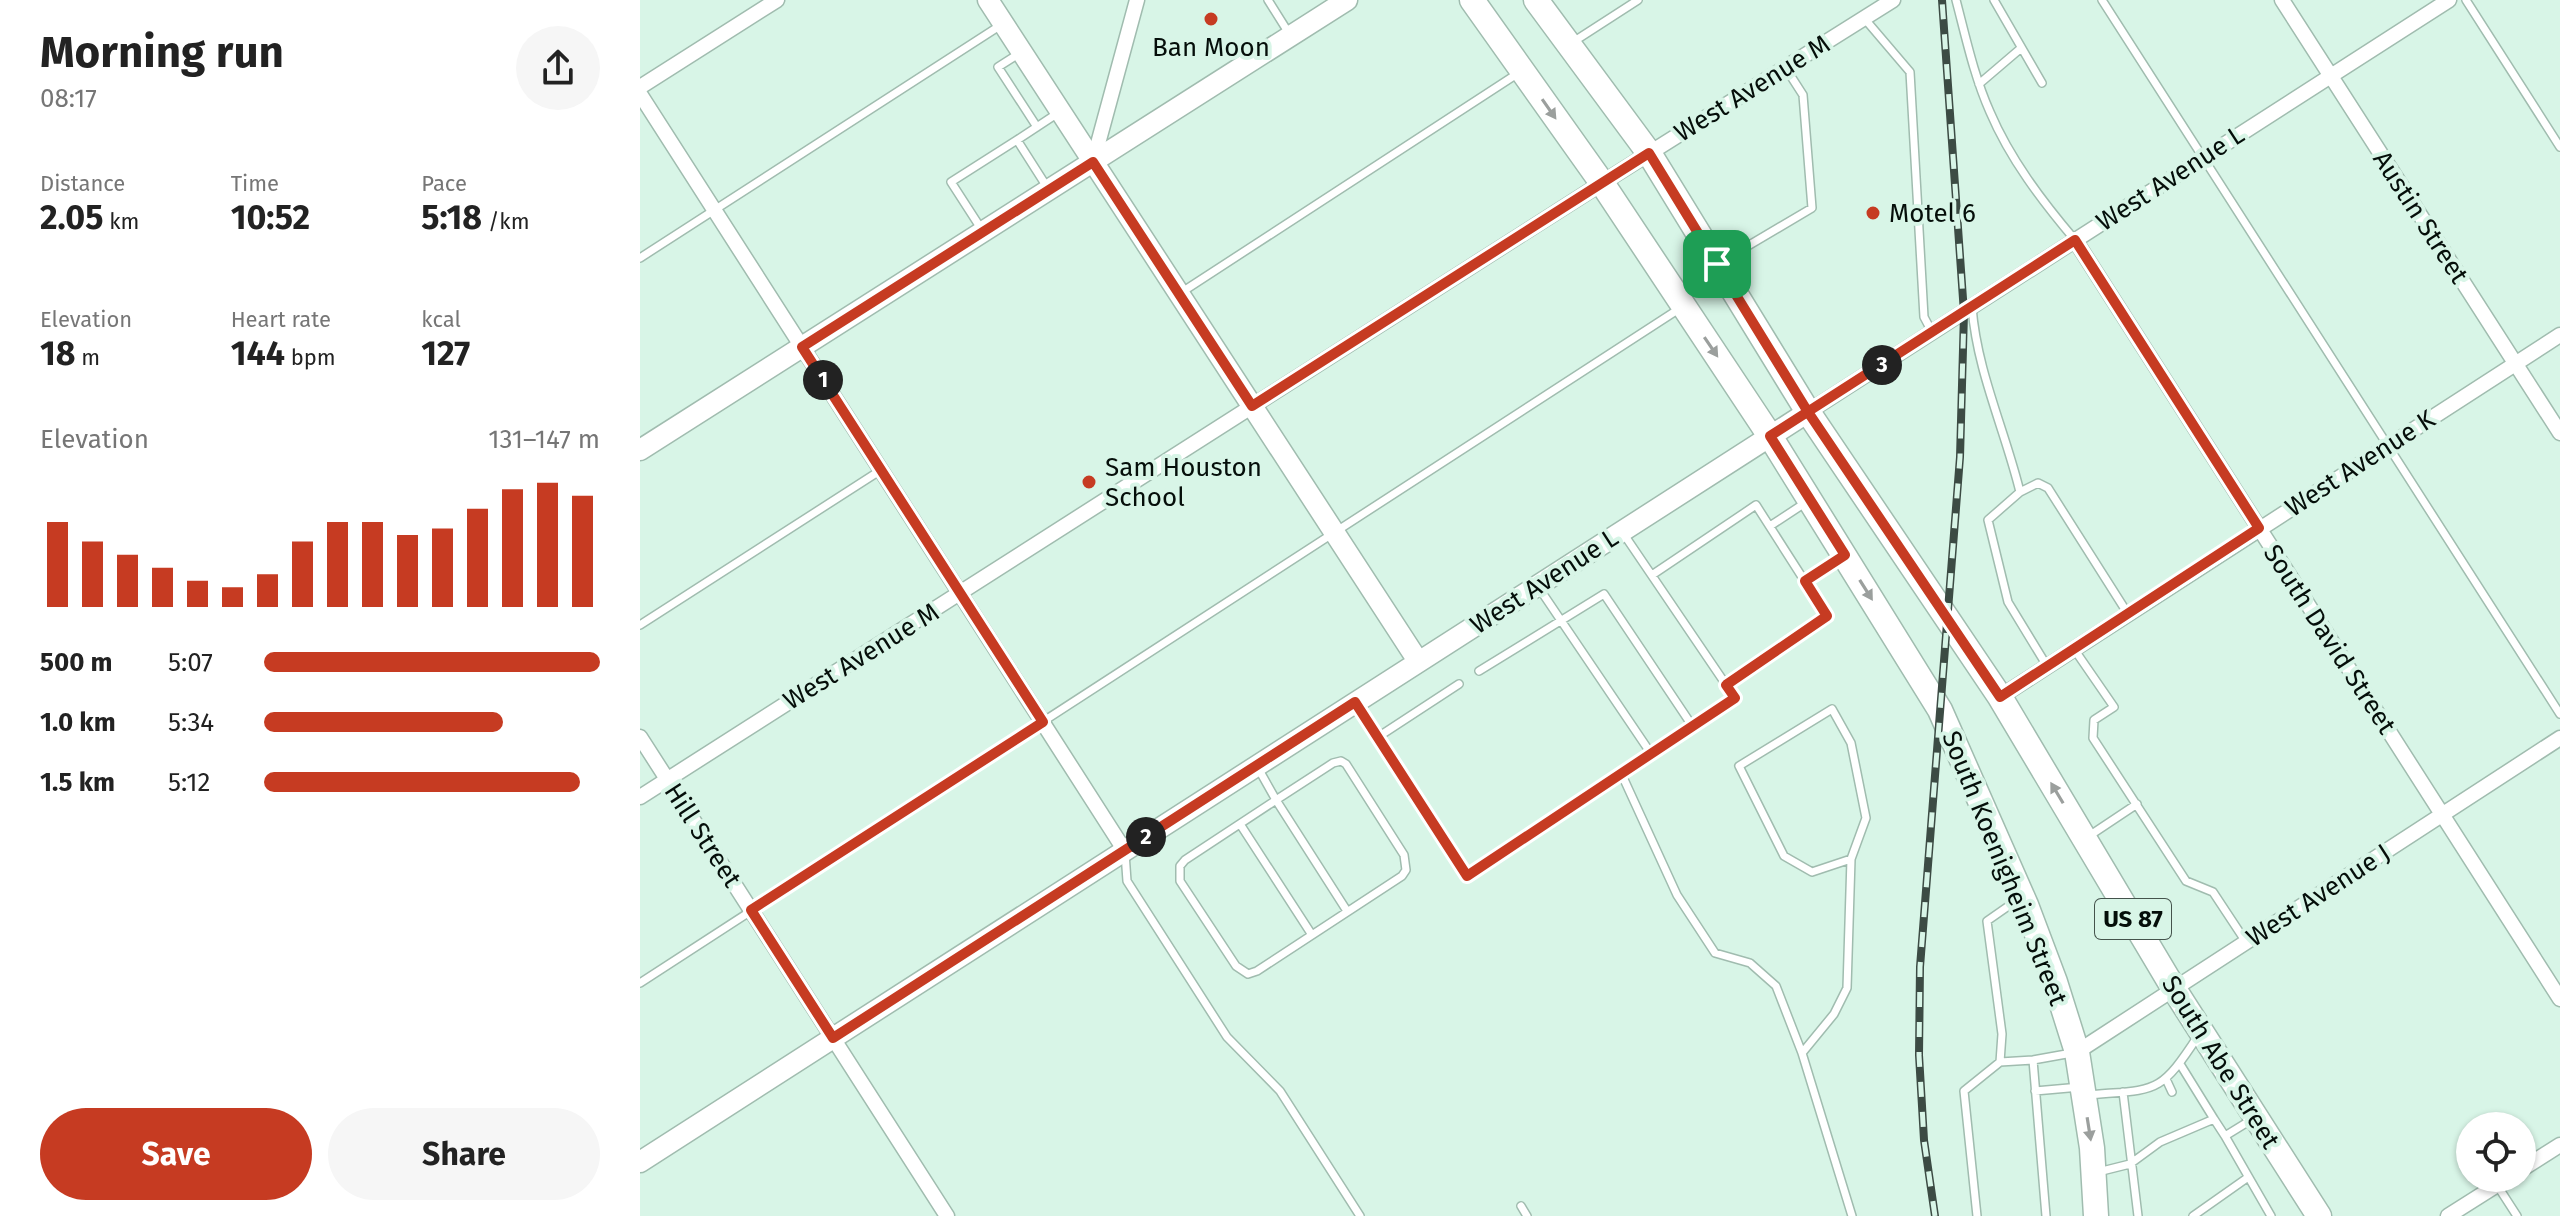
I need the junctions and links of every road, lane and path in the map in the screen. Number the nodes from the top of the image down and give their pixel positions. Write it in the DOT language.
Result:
graph roads {
  1 [pos="777,0"];
  2 [pos="988,0"];
  3 [pos="1137,0"];
  4 [pos="1268,0"];
  5 [pos="1347,0"];
  6 [pos="1472,0"];
  7 [pos="1536,0"];
  8 [pos="1638,0"];
  9 [pos="1893,0"];
  10 [pos="1956,0"];
  11 [pos="1994,0"];
  12 [pos="2102,0"];
  13 [pos="2282,0"];
  14 [pos="2449,0"];
  15 [pos="2466,0"];
  16 [pos="1864,18"];
  17 [pos="1003,23"];
  18 [pos="1290,36"];
  19 [pos="1569,45"];
  20 [pos="2020,49"];
  21 [pos="1021,51"];
  22 [pos="1785,67"];
  23 [pos="1522,71"];
  24 [pos="2330,75"];
  25 [pos="2042,83"];
  26 [pos="1979,84"];
  27 [pos="640,87"];
  28 [pos="640,94"];
  29 [pos="1060,112"];
  30 [pos="1037,127"];
  31 [pos="1017,140"];
  32 [pos="2560,147"];
  33 [pos="1649,153"];
  34 [pos="2203,157"];
  35 [pos="1093,162"];
  36 [pos="1602,183"];
  37 [pos="1049,190"];
  38 [pos="714,210"];
  39 [pos="983,231"];
  40 [pos="2075,240"];
  41 [pos="640,258"];
  42 [pos="1717,264"];
  43 [pos="1179,294"];
  44 [pos="1684,306"];
  45 [pos="1972,307"];
  46 [pos="1933,333"];
  47 [pos="2560,335"];
  48 [pos="802,347"];
  49 [pos="2515,363"];
  50 [pos="1252,406"];
  51 [pos="1808,412"];
  52 [pos="2560,433"];
  53 [pos="1770,436"];
  54 [pos="2388,445"];
  55 [pos="640,450"];
  56 [pos="881,470"];
  57 [pos="2020,492"];
  58 [pos="1810,500"];
  59 [pos="1770,526"];
  60 [pos="2259,528"];
  61 [pos="1622,531"];
  62 [pos="1334,533"];
  63 [pos="1845,555"];
  64 [pos="1652,575"];
  65 [pos="1805,581"];
  66 [pos="1537,586"];
  67 [pos="960,593"];
  68 [pos="2128,614"];
  69 [pos="1560,620"];
  70 [pos="640,625"];
  71 [pos="2074,649"];
  72 [pos="1418,661"];
  73 [pos="2047,666"];
  74 [pos="1479,671"];
  75 [pos="1459,684"];
  76 [pos="1726,685"];
  77 [pos="2000,697"];
  78 [pos="1355,702"];
  79 [pos="2560,714"];
  80 [pos="1043,722"];
  81 [pos="1693,727"];
  82 [pos="640,737"];
  83 [pos="1378,737"];
  84 [pos="2560,738"];
  85 [pos="1652,755"];
  86 [pos="1257,766"];
  87 [pos="1622,775"];
  88 [pos="667,779"];
  89 [pos="640,797"];
  90 [pos="1276,800"];
  91 [pos="2137,804"];
  92 [pos="2442,814"];
  93 [pos="1240,824"];
  94 [pos="2085,839"];
  95 [pos="1125,851"];
  96 [pos="1851,859"];
  97 [pos="2022,896"];
  98 [pos="751,910"];
  99 [pos="1347,911"];
  100 [pos="1312,935"];
  101 [pos="2246,942"];
  102 [pos="640,983"];
  103 [pos="2174,989"];
  104 [pos="2560,999"];
  105 [pos="2201,1031"];
  106 [pos="833,1038"];
  107 [pos="2077,1052"];
  108 [pos="1802,1053"];
  109 [pos="2033,1060"];
  110 [pos="2000,1062"];
  111 [pos="2180,1064"];
  112 [pos="2166,1079"];
  113 [pos="2146,1090"];
  114 [pos="2035,1091"];
  115 [pos="2083,1091"];
  116 [pos="2123,1092"];
  117 [pos="2172,1092"];
  118 [pos="2149,1100"];
  119 [pos="2257,1117"];
  120 [pos="2214,1119"];
  121 [pos="2157,1132"];
  122 [pos="2225,1136"];
  123 [pos="2160,1142"];
  124 [pos="2560,1145"];
  125 [pos="2536,1160"];
  126 [pos="640,1162"];
  127 [pos="2130,1164"];
  128 [pos="2095,1172"];
  129 [pos="2247,1178"];
  130 [pos="2486,1192"];
  131 [pos="2506,1192"];
  132 [pos="1521,1206"];
  133 [pos="947,1216"];
  134 [pos="1360,1216"];
  135 [pos="1527,1216"];
  136 [pos="1852,1216"];
  137 [pos="1977,1216"];
  138 [pos="2046,1216"];
  139 [pos="2096,1216"];
  140 [pos="2138,1216"];
  141 [pos="2193,1216"];
  142 [pos="2271,1216"];
  143 [pos="2319,1216"];
  144 [pos="2448,1216"];
  145 [pos="2517,1216"];
  1 -- 27 [label="street"];
  2 -- 17 [label="main road"];
  3 -- 35 [label="street"];
  4 -- 18 [label="lane"];
  5 -- 18 [label="main road"];
  6 -- 23 [label="main road, South Koenigheim Street"];
  7 -- 19 [label="main road, US 87"];
  8 -- 19 [label="lane"];
  9 -- 16 [label="street, West Avenue M"];
  10 -- 26 [label="lane"];
  11 -- 20 [label="lane"];
  12 -- 34 [label="lane"];
  13 -- 24 [label="street, Austin Street"];
  14 -- 24 [label="street, West Avenue L"];
  15 -- 32 [label="lane"];
  16 -- 22 [label="street, West Avenue M"];
  16 -- 46 [label="lane"];
  17 -- 21 [label="main road"];
  17 -- 38 [label="lane"];
  18 -- 35 [label="main road"];
  19 -- 33 [label="main road, US 87"];
  20 -- 25 [label="lane"];
  20 -- 26 [label="lane"];
  21 -- 29 [label="main road"];
  21 -- 30 [label="lane"];
  22 -- 33 [label="street, West Avenue M"];
  22 -- 42 [label="lane"];
  23 -- 36 [label="main road, South Koenigheim Street, one-way"];
  23 -- 43 [label="lane"];
  24 -- 34 [label="street, West Avenue L"];
  24 -- 49 [label="street, Austin Street"];
  26 -- 40 [label="lane"];
  28 -- 38 [label="street"];
  29 -- 30 [label="lane"];
  29 -- 35 [label="main road"];
  30 -- 31 [label="lane"];
  31 -- 37 [label="lane"];
  31 -- 39 [label="lane"];
  33 -- 36 [label="street, West Avenue M"];
  33 -- 42 [label="main road, US 87"];
  34 -- 40 [label="street, West Avenue L"];
  34 -- 54 [label="lane"];
  35 -- 37 [label="main road"];
  35 -- 43 [label="main road"];
  36 -- 44 [label="main road, South Koenigheim Street"];
  36 -- 50 [label="street, West Avenue M"];
  37 -- 39 [label="main road"];
  38 -- 41 [label="lane"];
  38 -- 48 [label="street"];
  39 -- 48 [label="main road"];
  40 -- 45 [label="street, West Avenue L"];
  40 -- 60 [label="street, South David Street"];
  42 -- 51 [label="main road, US 87"];
  43 -- 50 [label="main road"];
  44 -- 53 [label="main road, South Koenigheim Street, one-way"];
  44 -- 62 [label="lane"];
  45 -- 46 [label="street, West Avenue L"];
  45 -- 57 [label="lane"];
  46 -- 51 [label="street, West Avenue L"];
  47 -- 49 [label="street, West Avenue K"];
  48 -- 55 [label="main road"];
  48 -- 56 [label="street"];
  49 -- 52 [label="street, Austin Street"];
  49 -- 54 [label="street, West Avenue K"];
  50 -- 62 [label="main road"];
  50 -- 67 [label="street, West Avenue M"];
  51 -- 53 [label="main road, West Avenue L"];
  51 -- 77 [label="main road, South Abe Street / US 87"];
  53 -- 58 [label="main road, South Koenigheim Street"];
  53 -- 61 [label="main road, West Avenue L"];
  54 -- 60 [label="street, West Avenue K"];
  54 -- 79 [label="lane"];
  56 -- 67 [label="street"];
  56 -- 70 [label="lane"];
  57 -- 68 [label="lane"];
  57 -- 73 [label="lane"];
  58 -- 59 [label="lane"];
  58 -- 63 [label="main road, South Koenigheim Street"];
  59 -- 64 [label="lane"];
  59 -- 65 [label="lane"];
  60 -- 68 [label="street, West Avenue K"];
  60 -- 92 [label="street, South David Street"];
  61 -- 64 [label="lane"];
  61 -- 66 [label="main road, West Avenue L"];
  62 -- 72 [label="main road"];
  62 -- 80 [label="lane"];
  63 -- 65 [label="lane"];
  63 -- 97 [label="main road, South Koenigheim Street, one-way"];
  64 -- 76 [label="lane"];
  65 -- 76 [label="lane"];
  66 -- 69 [label="lane"];
  66 -- 72 [label="main road, West Avenue L"];
  67 -- 80 [label="street"];
  67 -- 88 [label="street, West Avenue M"];
  68 -- 71 [label="street, West Avenue K"];
  69 -- 74 [label="lane"];
  69 -- 81 [label="lane"];
  69 -- 85 [label="lane"];
  71 -- 73 [label="street, West Avenue K"];
  71 -- 91 [label="lane"];
  72 -- 78 [label="main road, West Avenue L"];
  73 -- 77 [label="street, West Avenue K"];
  75 -- 83 [label="lane"];
  76 -- 81 [label="lane"];
  94 -- 77 [label="main road, South Abe Street / US 87, one-way"];
  78 -- 83 [label="lane"];
  78 -- 86 [label="main road, West Avenue L"];
  80 -- 95 [label="street"];
  80 -- 98 [label="lane"];
  81 -- 85 [label="lane"];
  82 -- 88 [label="street, Hill Street"];
  83 -- 87 [label="lane"];
  84 -- 92 [label="street, West Avenue J"];
  85 -- 87 [label="lane"];
  86 -- 90 [label="lane"];
  86 -- 95 [label="main road, West Avenue L"];
  87 -- 108 [label="lane"];
  88 -- 89 [label="street, West Avenue M"];
  88 -- 98 [label="street, Hill Street"];
  90 -- 93 [label="lane"];
  90 -- 99 [label="lane"];
  90 -- 99 [label="lane"];
  91 -- 94 [label="lane"];
  91 -- 101 [label="lane"];
  92 -- 101 [label="street, West Avenue J"];
  92 -- 104 [label="street, South David Street"];
  93 -- 100 [label="lane"];
  93 -- 100 [label="lane"];
  94 -- 103 [label="main road, South Abe Street / US 87"];
  95 -- 106 [label="main road, West Avenue L"];
  95 -- 134 [label="lane"];
  96 -- 96 [label="lane"];
  96 -- 108 [label="lane"];
  97 -- 107 [label="main road, South Koenigheim Street"];
  97 -- 110 [label="lane"];
  98 -- 102 [label="lane"];
  98 -- 106 [label="street, Hill Street"];
  99 -- 100 [label="lane"];
  101 -- 103 [label="street, West Avenue J"];
  103 -- 105 [label="main road, South Abe Street / US 87"];
  103 -- 107 [label="street, West Avenue J"];
  105 -- 111 [label="lane"];
  105 -- 119 [label="main road, South Abe Street / US 87"];
  106 -- 126 [label="main road, West Avenue L"];
  106 -- 133 [label="street, Hill Street"];
  107 -- 109 [label="lane"];
  107 -- 115 [label="main road, South Koenigheim Street"];
  108 -- 136 [label="lane"];
  109 -- 110 [label="lane"];
  109 -- 114 [label="lane"];
  110 -- 137 [label="lane"];
  111 -- 112 [label="lane"];
  111 -- 120 [label="lane"];
  112 -- 113 [label="lane"];
  112 -- 117 [label="lane"];
  113 -- 116 [label="lane"];
  113 -- 118 [label="lane"];
  114 -- 115 [label="lane"];
  114 -- 138 [label="lane"];
  115 -- 116 [label="lane"];
  115 -- 128 [label="main road, South Koenigheim Street, one-way"];
  116 -- 127 [label="lane"];
  119 -- 122 [label="lane"];
  119 -- 143 [label="main road, South Abe Street / US 87"];
  120 -- 122 [label="lane"];
  120 -- 123 [label="lane"];
  121 -- 123 [label="lane"];
  122 -- 129 [label="lane"];
  123 -- 127 [label="lane"];
  124 -- 125 [label="street"];
  127 -- 128 [label="lane"];
  127 -- 140 [label="lane"];
  128 -- 139 [label="main road, South Koenigheim Street"];
  129 -- 141 [label="lane"];
  129 -- 142 [label="lane"];
  130 -- 144 [label="street"];
  131 -- 145 [label="lane"];
  132 -- 135 [label="lane"];
}
